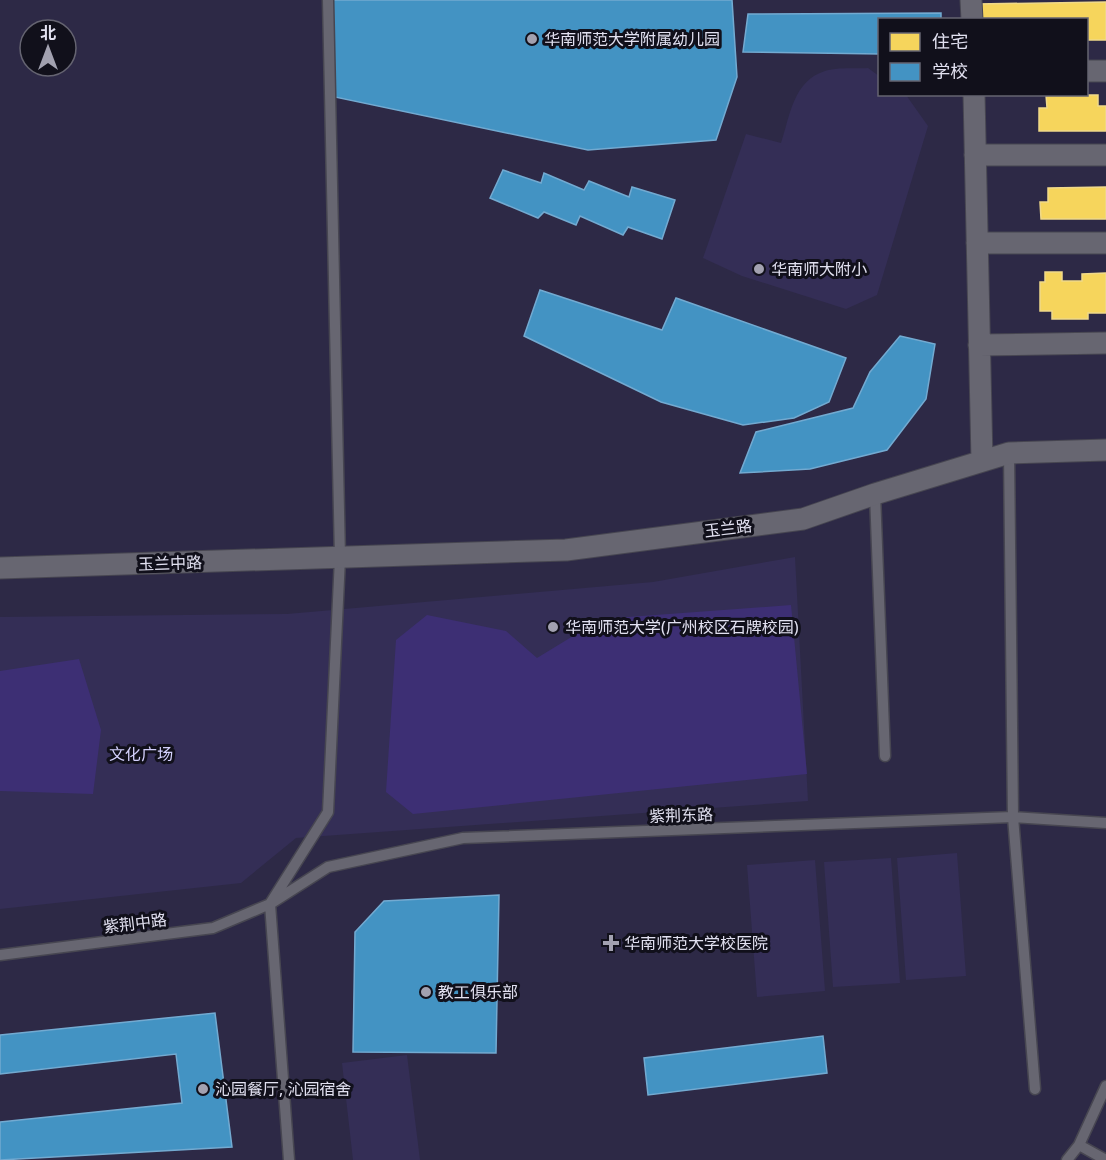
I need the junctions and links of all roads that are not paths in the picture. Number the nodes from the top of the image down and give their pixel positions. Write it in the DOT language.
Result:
graph roads {
  1 [pos="328,0"];
  2 [pos="971,0"];
  3 [pos="972,18"];
  4 [pos="1088,71"];
  5 [pos="1106,71"];
  6 [pos="974,96"];
  7 [pos="975,155"];
  8 [pos="1106,155"];
  9 [pos="977,243"];
  10 [pos="1106,243"];
  11 [pos="1106,343"];
  12 [pos="979,345"];
  13 [pos="1106,450"];
  14 [pos="1009,453"];
  15 [pos="982,461"];
  16 [pos="875,494"];
  17 [pos="340,558"];
  18 [pos="0,568"];
  19 [pos="885,756"];
  20 [pos="1012,817"];
  21 [pos="1106,823"];
  22 [pos="270,904"];
  23 [pos="0,955"];
  24 [pos="1106,1086"];
  25 [pos="1035,1089"];
  26 [pos="1079,1145"];
  27 [pos="289,1160"];
  28 [pos="1067,1160"];
  29 [pos="1106,1160"];
  1 -- 17 [label="lane"];
  2 -- 3 [label="street"];
  4 -- 5 [label="street"];
  6 -- 7 [label="street"];
  7 -- 8 [label="street"];
  7 -- 9 [label="street"];
  9 -- 10 [label="street"];
  9 -- 12 [label="street"];
  11 -- 12 [label="street"];
  12 -- 15 [label="street"];
  13 -- 14 [label="street, 玉兰路"];
  14 -- 15 [label="street, 玉兰路"];
  14 -- 20 [label="lane"];
  15 -- 16 [label="street, 玉兰路"];
  16 -- 17 [label="street, 玉兰路"];
  16 -- 19 [label="lane"];
  17 -- 18 [label="street, 玉兰中路"];
  17 -- 22 [label="lane"];
  20 -- 21 [label="lane, 紫荆东路"];
  20 -- 22 [label="lane, 紫荆东路"];
  20 -- 25 [label="lane"];
  22 -- 23 [label="lane, 紫荆中路"];
  22 -- 27 [label="lane"];
  24 -- 26 [label="lane"];
  26 -- 28 [label="lane"];
  26 -- 29 [label="lane"];
}
